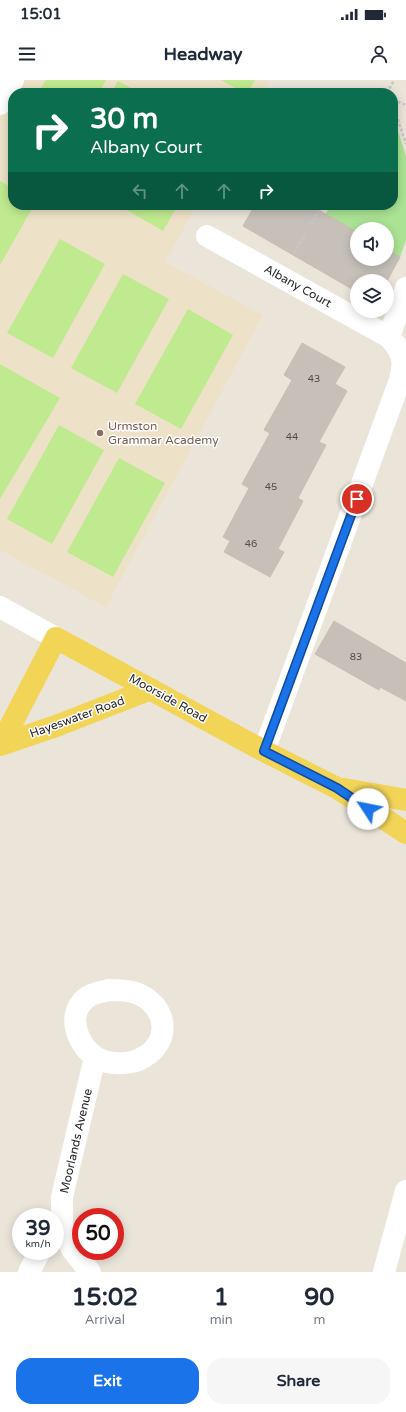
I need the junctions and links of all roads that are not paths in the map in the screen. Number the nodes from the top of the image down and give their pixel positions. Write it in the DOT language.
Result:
graph roads {
  1 [pos="8,89"];
  2 [pos="0,104"];
  3 [pos="207,236"];
  4 [pos="406,288"];
  5 [pos="389,337"];
  6 [pos="0,607"];
  7 [pos="56,638"];
  8 [pos="151,689"];
  9 [pos="1,744"];
  10 [pos="264,751"];
  11 [pos="337,788"];
  12 [pos="406,800"];
  13 [pos="406,833"];
  14 [pos="95,1057"];
  15 [pos="406,1191"];
  16 [pos="61,1208"];
  17 [pos="64,1238"];
  18 [pos="35,1260"];
  19 [pos="29,1272"];
  20 [pos="90,1272"];
  21 [pos="384,1272"];
  1 -- 2 [label="street"];
  3 -- 5 [label="street, Albany Court"];
  4 -- 5 [label="street"];
  5 -- 10 [label="street, Albany Court"];
  6 -- 7 [label="street, Moorside Road"];
  7 -- 8 [label="main road, Moorside Road"];
  7 -- 9 [label="main road, Hayeswater Road"];
  8 -- 9 [label="main road, Hayeswater Road"];
  8 -- 10 [label="main road, Moorside Road"];
  10 -- 11 [label="main road, Moorside Road"];
  11 -- 12 [label="main road, Moorside Road"];
  11 -- 13 [label="main road, Moorside Road"];
  14 -- 16 [label="street, Moorlands Avenue"];
  15 -- 21 [label="street"];
  17 -- 20 [label="street, Moorlands Avenue"];
  18 -- 19 [label="street"];
}
